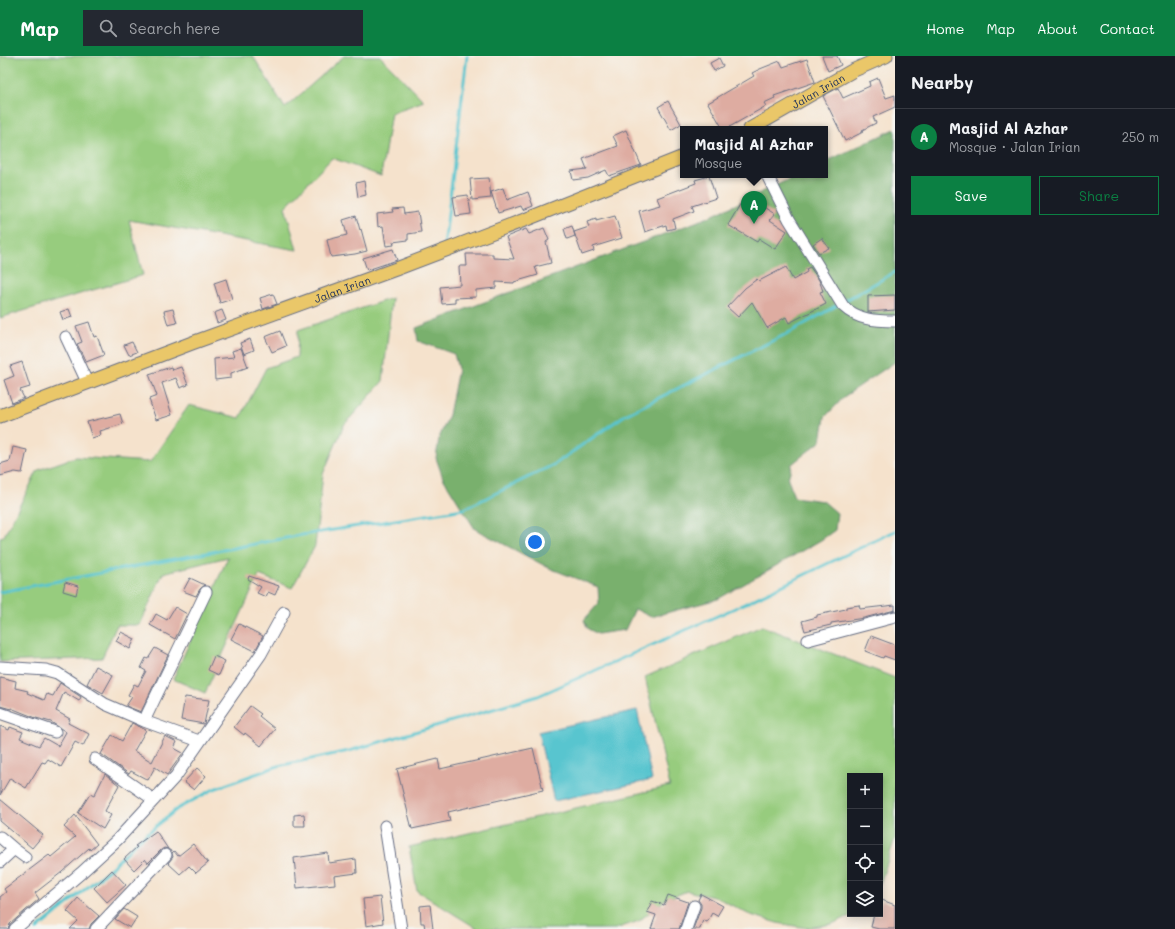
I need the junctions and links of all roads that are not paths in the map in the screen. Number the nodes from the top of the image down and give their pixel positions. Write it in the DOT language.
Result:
graph roads {
  1 [pos="886,56"];
  2 [pos="755,126"];
  3 [pos="680,158"];
  4 [pos="769,178"];
  5 [pos="895,321"];
  6 [pos="66,336"];
  7 [pos="87,382"];
  8 [pos="0,416"];
  9 [pos="206,592"];
  10 [pos="284,612"];
  11 [pos="895,617"];
  12 [pos="881,620"];
  13 [pos="895,628"];
  14 [pos="808,640"];
  15 [pos="0,667"];
  16 [pos="0,713"];
  17 [pos="144,722"];
  18 [pos="55,732"];
  19 [pos="199,741"];
  20 [pos="95,759"];
  21 [pos="154,800"];
  22 [pos="385,826"];
  23 [pos="0,837"];
  24 [pos="14,849"];
  25 [pos="166,855"];
  26 [pos="25,857"];
  27 [pos="0,862"];
  28 [pos="694,906"];
  29 [pos="15,929"];
  30 [pos="96,929"];
  31 [pos="401,929"];
  32 [pos="686,929"];
  1 -- 2 [label="main road, Jalan Irian"];
  3 -- 7 [label="main road, Jalan Irian"];
  4 -- 5 [label="street"];
  6 -- 7 [label="street"];
  7 -- 8 [label="main road, Jalan Irian"];
  9 -- 17 [label="street"];
  10 -- 19 [label="street"];
  11 -- 12 [label="street"];
  12 -- 13 [label="street"];
  12 -- 14 [label="street"];
  15 -- 17 [label="street"];
  16 -- 18 [label="street"];
  17 -- 19 [label="street"];
  19 -- 21 [label="street"];
  20 -- 21 [label="street"];
  21 -- 29 [label="street"];
  22 -- 31 [label="street"];
  23 -- 24 [label="street"];
  24 -- 26 [label="street"];
  24 -- 27 [label="street"];
  25 -- 30 [label="street"];
  28 -- 32 [label="street"];
}
